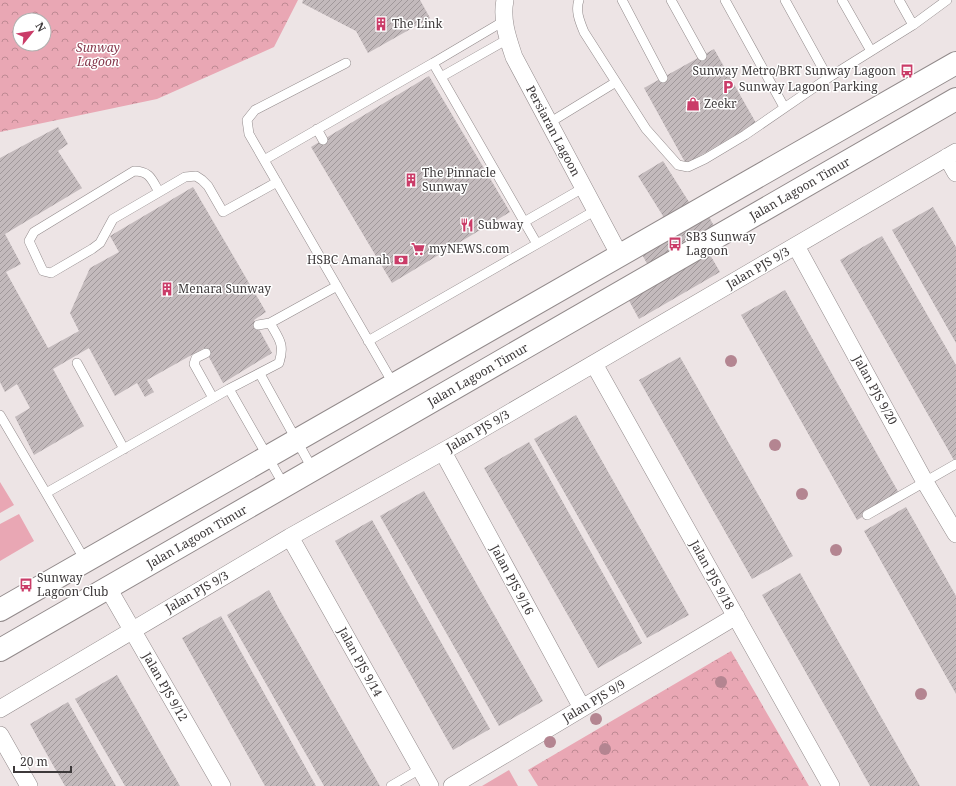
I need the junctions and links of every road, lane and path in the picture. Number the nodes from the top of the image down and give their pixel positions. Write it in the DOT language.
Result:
graph roads {
  1 [pos="505,0"];
  2 [pos="579,0"];
  3 [pos="622,0"];
  4 [pos="671,0"];
  5 [pos="725,0"];
  6 [pos="785,0"];
  7 [pos="842,0"];
  8 [pos="899,0"];
  9 [pos="947,0"];
  10 [pos="504,21"];
  11 [pos="913,25"];
  12 [pos="508,39"];
  13 [pos="871,51"];
  14 [pos="702,56"];
  15 [pos="346,63"];
  16 [pos="433,63"];
  17 [pos="956,64"];
  18 [pos="441,77"];
  19 [pos="663,78"];
  20 [pos="828,78"];
  21 [pos="616,82"];
  22 [pos="956,99"];
  23 [pos="784,107"];
  24 [pos="549,124"];
  25 [pos="317,129"];
  26 [pos="323,140"];
  27 [pos="952,155"];
  28 [pos="264,160"];
  29 [pos="956,173"];
  30 [pos="277,182"];
  31 [pos="583,188"];
  32 [pos="159,192"];
  33 [pos="596,210"];
  34 [pos="524,222"];
  35 [pos="537,244"];
  36 [pos="796,246"];
  37 [pos="620,256"];
  38 [pos="336,286"];
  39 [pos="270,323"];
  40 [pos="258,325"];
  41 [pos="368,341"];
  42 [pos="206,353"];
  43 [pos="77,363"];
  44 [pos="594,364"];
  45 [pos="260,374"];
  46 [pos="394,385"];
  47 [pos="229,389"];
  48 [pos="213,398"];
  49 [pos="410,414"];
  50 [pos="0,415"];
  51 [pos="296,441"];
  52 [pos="124,449"];
  53 [pos="443,452"];
  54 [pos="268,457"];
  55 [pos="956,464"];
  56 [pos="313,470"];
  57 [pos="925,482"];
  58 [pos="285,487"];
  59 [pos="46,493"];
  60 [pos="867,515"];
  61 [pos="956,534"];
  62 [pos="290,537"];
  63 [pos="86,562"];
  64 [pos="108,588"];
  65 [pos="0,610"];
  66 [pos="736,616"];
  67 [pos="132,629"];
  68 [pos="0,650"];
  69 [pos="582,708"];
  70 [pos="0,709"];
  71 [pos="0,735"];
  72 [pos="420,769"];
  73 [pos="29,786"];
  74 [pos="222,786"];
  75 [pos="391,786"];
  76 [pos="430,786"];
  77 [pos="452,786"];
  78 [pos="831,786"];
  1 -- 10 [label="street, Persiaran Lagoon"];
  2 -- 21 [label="lane"];
  3 -- 19 [label="lane"];
  4 -- 14 [label="lane"];
  5 -- 23 [label="lane"];
  6 -- 20 [label="lane"];
  7 -- 13 [label="lane"];
  8 -- 11 [label="lane"];
  9 -- 11 [label="lane"];
  10 -- 12 [label="street, Persiaran Lagoon"];
  10 -- 16 [label="lane"];
  11 -- 13 [label="lane"];
  12 -- 18 [label="lane"];
  12 -- 24 [label="street, Persiaran Lagoon"];
  13 -- 20 [label="lane"];
  15 -- 28 [label="lane"];
  16 -- 18 [label="lane"];
  16 -- 25 [label="lane"];
  17 -- 37 [label="main road"];
  18 -- 34 [label="lane"];
  20 -- 23 [label="lane"];
  21 -- 23 [label="lane"];
  21 -- 24 [label="lane"];
  22 -- 49 [label="main road, Jalan Lagoon Timur"];
  24 -- 31 [label="street, Persiaran Lagoon"];
  25 -- 26 [label="lane"];
  25 -- 28 [label="lane"];
  27 -- 29 [label="street"];
  27 -- 36 [label="street, Jalan PJS 9/3"];
  28 -- 30 [label="lane"];
  30 -- 32 [label="lane"];
  30 -- 38 [label="lane"];
  31 -- 33 [label="street, Persiaran Lagoon"];
  31 -- 34 [label="lane"];
  32 -- 32 [label="lane"];
  33 -- 35 [label="lane"];
  33 -- 37 [label="street, Persiaran Lagoon"];
  34 -- 35 [label="lane"];
  35 -- 41 [label="lane"];
  36 -- 44 [label="street, Jalan PJS 9/3"];
  36 -- 57 [label="street, Jalan PJS 9/20"];
  37 -- 46 [label="main road"];
  38 -- 39 [label="lane"];
  38 -- 41 [label="lane"];
  39 -- 40 [label="lane"];
  39 -- 45 [label="lane"];
  41 -- 46 [label="lane"];
  42 -- 48 [label="lane"];
  43 -- 52 [label="lane"];
  44 -- 53 [label="street, Jalan PJS 9/3"];
  44 -- 66 [label="street, Jalan PJS 9/18"];
  45 -- 47 [label="lane"];
  45 -- 51 [label="lane"];
  46 -- 49 [label="main road"];
  46 -- 51 [label="main road"];
  47 -- 48 [label="lane"];
  47 -- 54 [label="lane"];
  48 -- 52 [label="lane"];
  49 -- 56 [label="main road, Jalan Lagoon Timur"];
  50 -- 59 [label="lane"];
  51 -- 54 [label="main road"];
  51 -- 56 [label="lane"];
  52 -- 59 [label="lane"];
  53 -- 62 [label="street, Jalan PJS 9/3"];
  53 -- 69 [label="street, Jalan PJS 9/16"];
  54 -- 58 [label="lane"];
  54 -- 63 [label="main road"];
  55 -- 57 [label="lane"];
  56 -- 58 [label="main road, Jalan Lagoon Timur"];
  57 -- 60 [label="lane"];
  57 -- 61 [label="street, Jalan PJS 9/20"];
  58 -- 64 [label="main road, Jalan Lagoon Timur"];
  59 -- 63 [label="lane"];
  62 -- 67 [label="street, Jalan PJS 9/3"];
  62 -- 72 [label="street, Jalan PJS 9/14"];
  63 -- 65 [label="main road"];
  64 -- 67 [label="street, Jalan PJS 9/12"];
  64 -- 68 [label="main road, Jalan Lagoon Timur"];
  66 -- 69 [label="street, Jalan PJS 9/9"];
  66 -- 78 [label="street, Jalan PJS 9/18"];
  67 -- 70 [label="street, Jalan PJS 9/3"];
  67 -- 74 [label="street, Jalan PJS 9/12"];
  69 -- 77 [label="street, Jalan PJS 9/9"];
  71 -- 73 [label="street"];
  72 -- 75 [label="lane"];
  72 -- 76 [label="street, Jalan PJS 9/14"];
}
